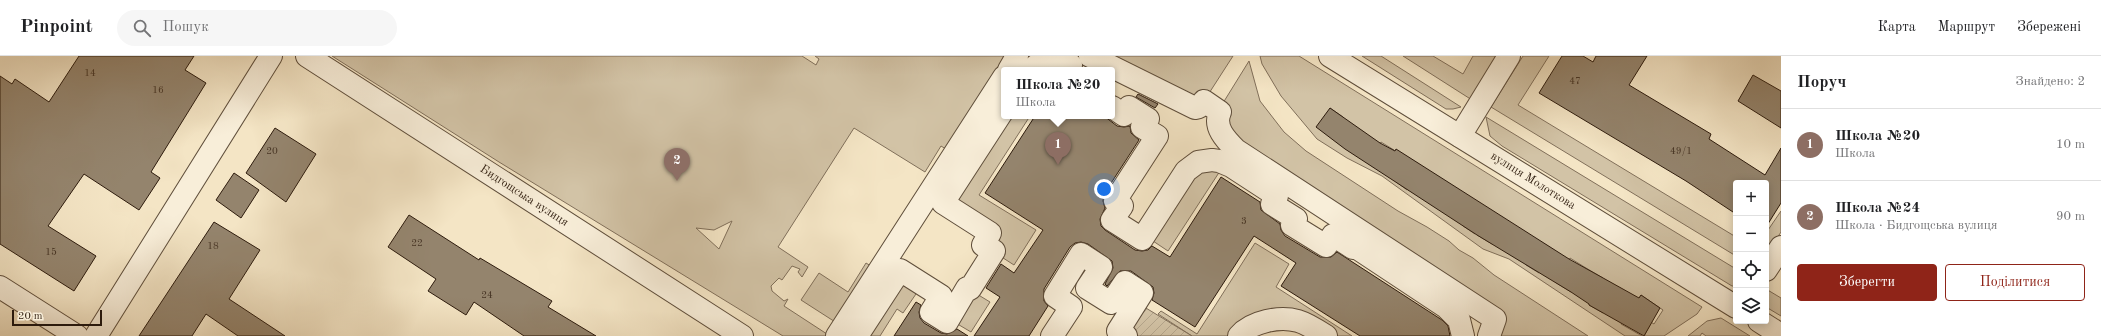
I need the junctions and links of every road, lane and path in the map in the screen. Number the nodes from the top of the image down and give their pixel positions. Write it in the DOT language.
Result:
graph roads {
  1 [pos="271,56"];
  2 [pos="307,56"];
  3 [pos="1018,56"];
  4 [pos="1090,56"];
  5 [pos="1330,56"];
  6 [pos="1509,56"];
  7 [pos="1010,67"];
  8 [pos="1036,67"];
  9 [pos="1070,67"];
  10 [pos="1112,67"];
  11 [pos="1115,68"];
  12 [pos="1001,82"];
  13 [pos="1115,110"];
  14 [pos="1001,114"];
  15 [pos="1460,136"];
  16 [pos="1781,247"];
  17 [pos="1769,265"];
  18 [pos="0,287"];
  19 [pos="1733,305"];
  20 [pos="1764,324"];
  21 [pos="1781,335"];
  22 [pos="77,336"];
  23 [pos="96,336"];
  24 [pos="742,336"];
  25 [pos="837,336"];
  26 [pos="857,336"];
  27 [pos="1052,336"];
  28 [pos="1126,336"];
  29 [pos="1239,336"];
  30 [pos="1326,336"];
  31 [pos="1463,336"];
  32 [pos="1489,336"];
  1 -- 23 [label="street"];
  2 -- 24 [label="street, Бидгощська вулиця"];
  3 -- 7 [label="street"];
  4 -- 10 [label="street"];
  5 -- 15 [label="street, вулиця Молоткова"];
  6 -- 15 [label="street"];
  8 -- 9 [label="street"];
  11 -- 32 [label="street"];
  12 -- 25 [label="street"];
  13 -- 31 [label="street"];
  14 -- 26 [label="street"];
  15 -- 19 [label="street, вулиця Молоткова"];
  16 -- 17 [label="street"];
  18 -- 22 [label="street"];
  20 -- 21 [label="street"];
  27 -- 28 [label="street"];
  29 -- 30 [label="street"];
}
